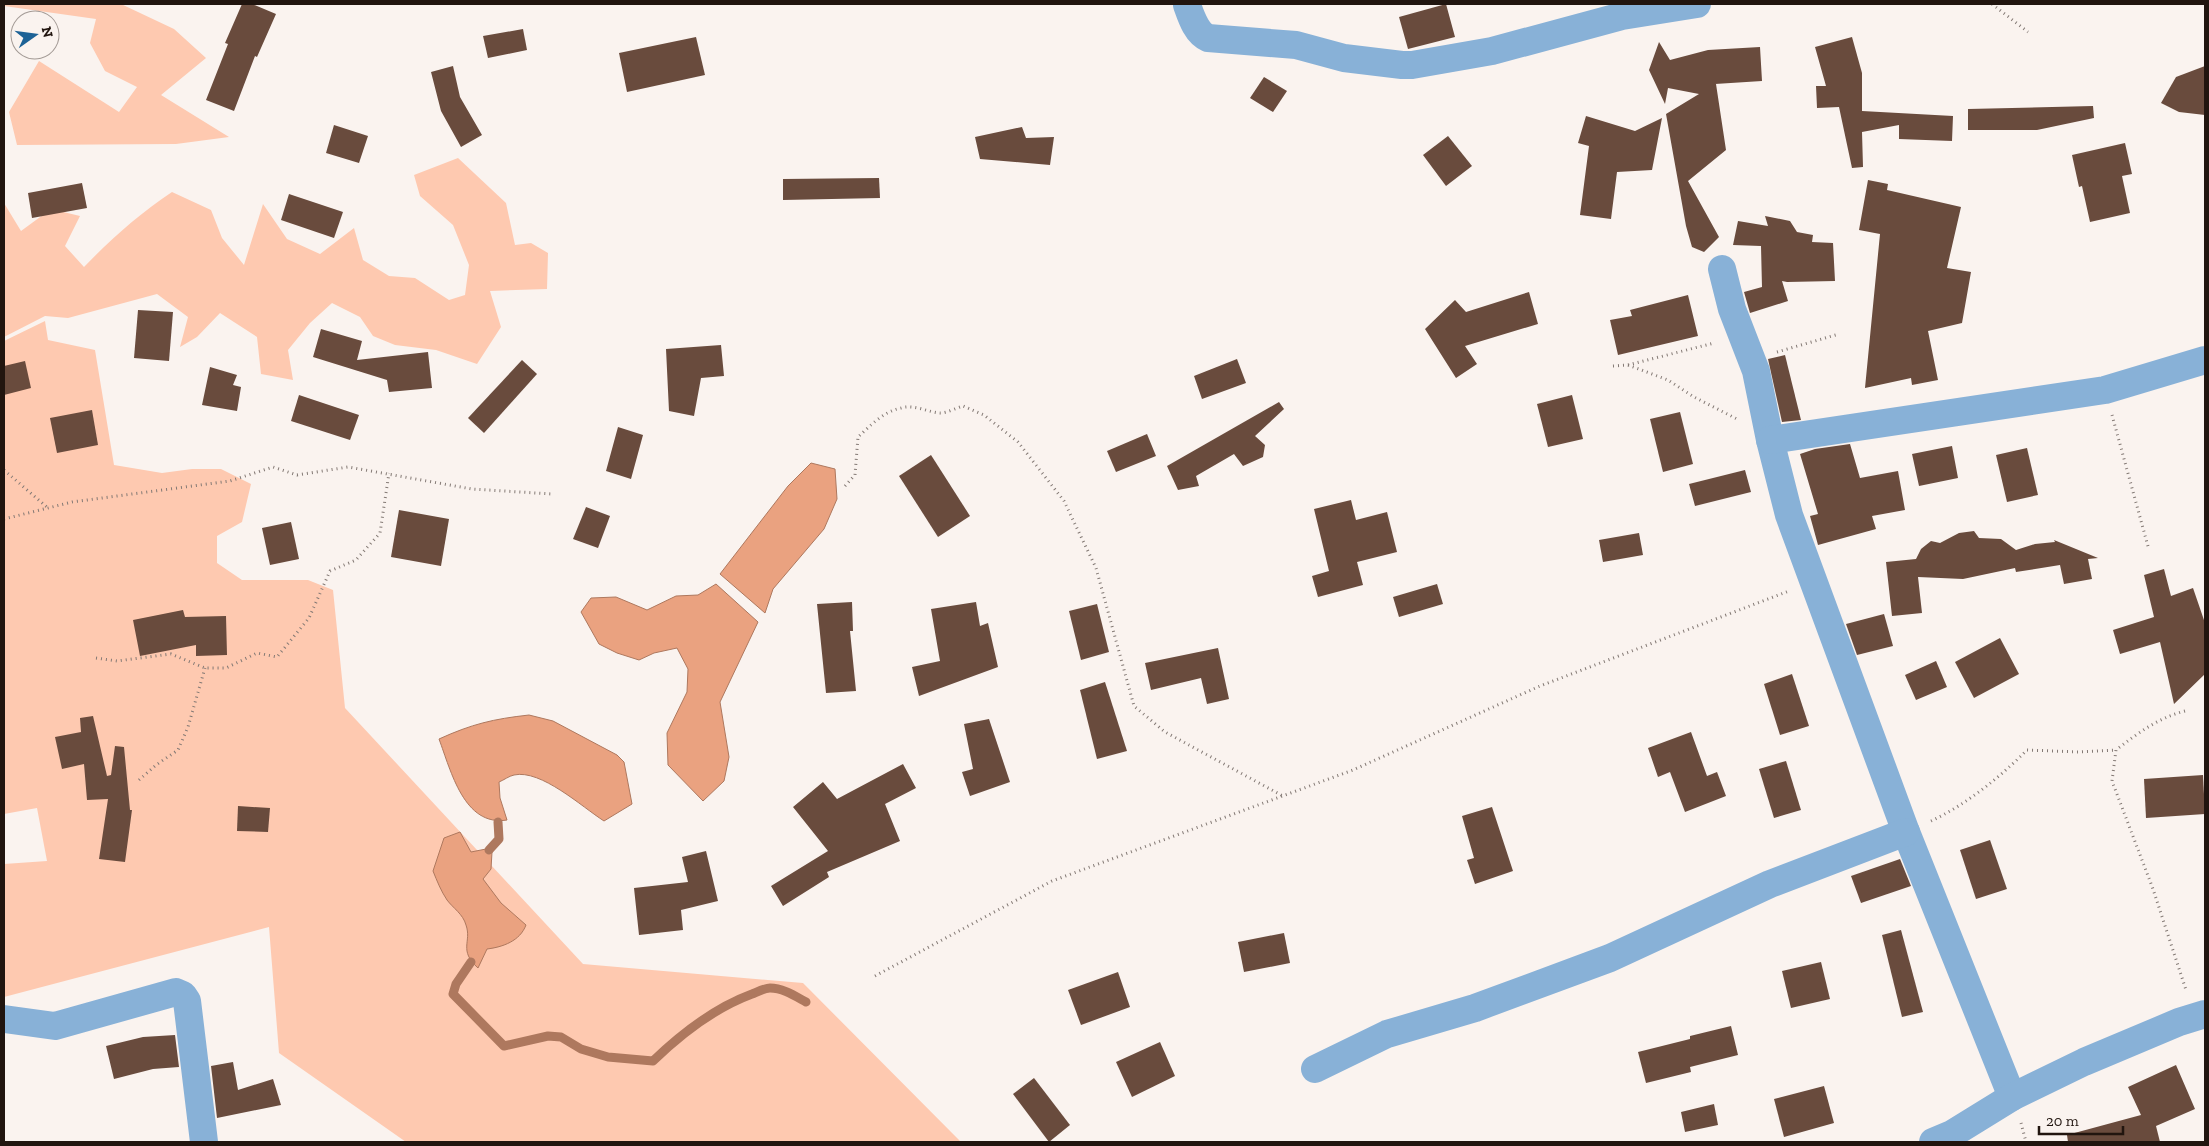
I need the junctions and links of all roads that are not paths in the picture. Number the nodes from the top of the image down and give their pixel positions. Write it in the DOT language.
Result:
graph roads {
  1 [pos="1697,4"];
  2 [pos="1187,5"];
  3 [pos="1722,269"];
  4 [pos="2205,360"];
  5 [pos="1769,435"];
  6 [pos="1906,832"];
  7 [pos="2200,1016"];
  8 [pos="4,1019"];
  9 [pos="1315,1069"];
  10 [pos="2012,1096"];
  11 [pos="204,1142"];
  12 [pos="1933,1142"];
  1 -- 2 [label="street"];
  3 -- 5 [label="street"];
  4 -- 5 [label="street"];
  5 -- 6 [label="street"];
  6 -- 9 [label="street"];
  6 -- 10 [label="street"];
  7 -- 10 [label="street"];
  8 -- 11 [label="street"];
  10 -- 12 [label="street"];
}
